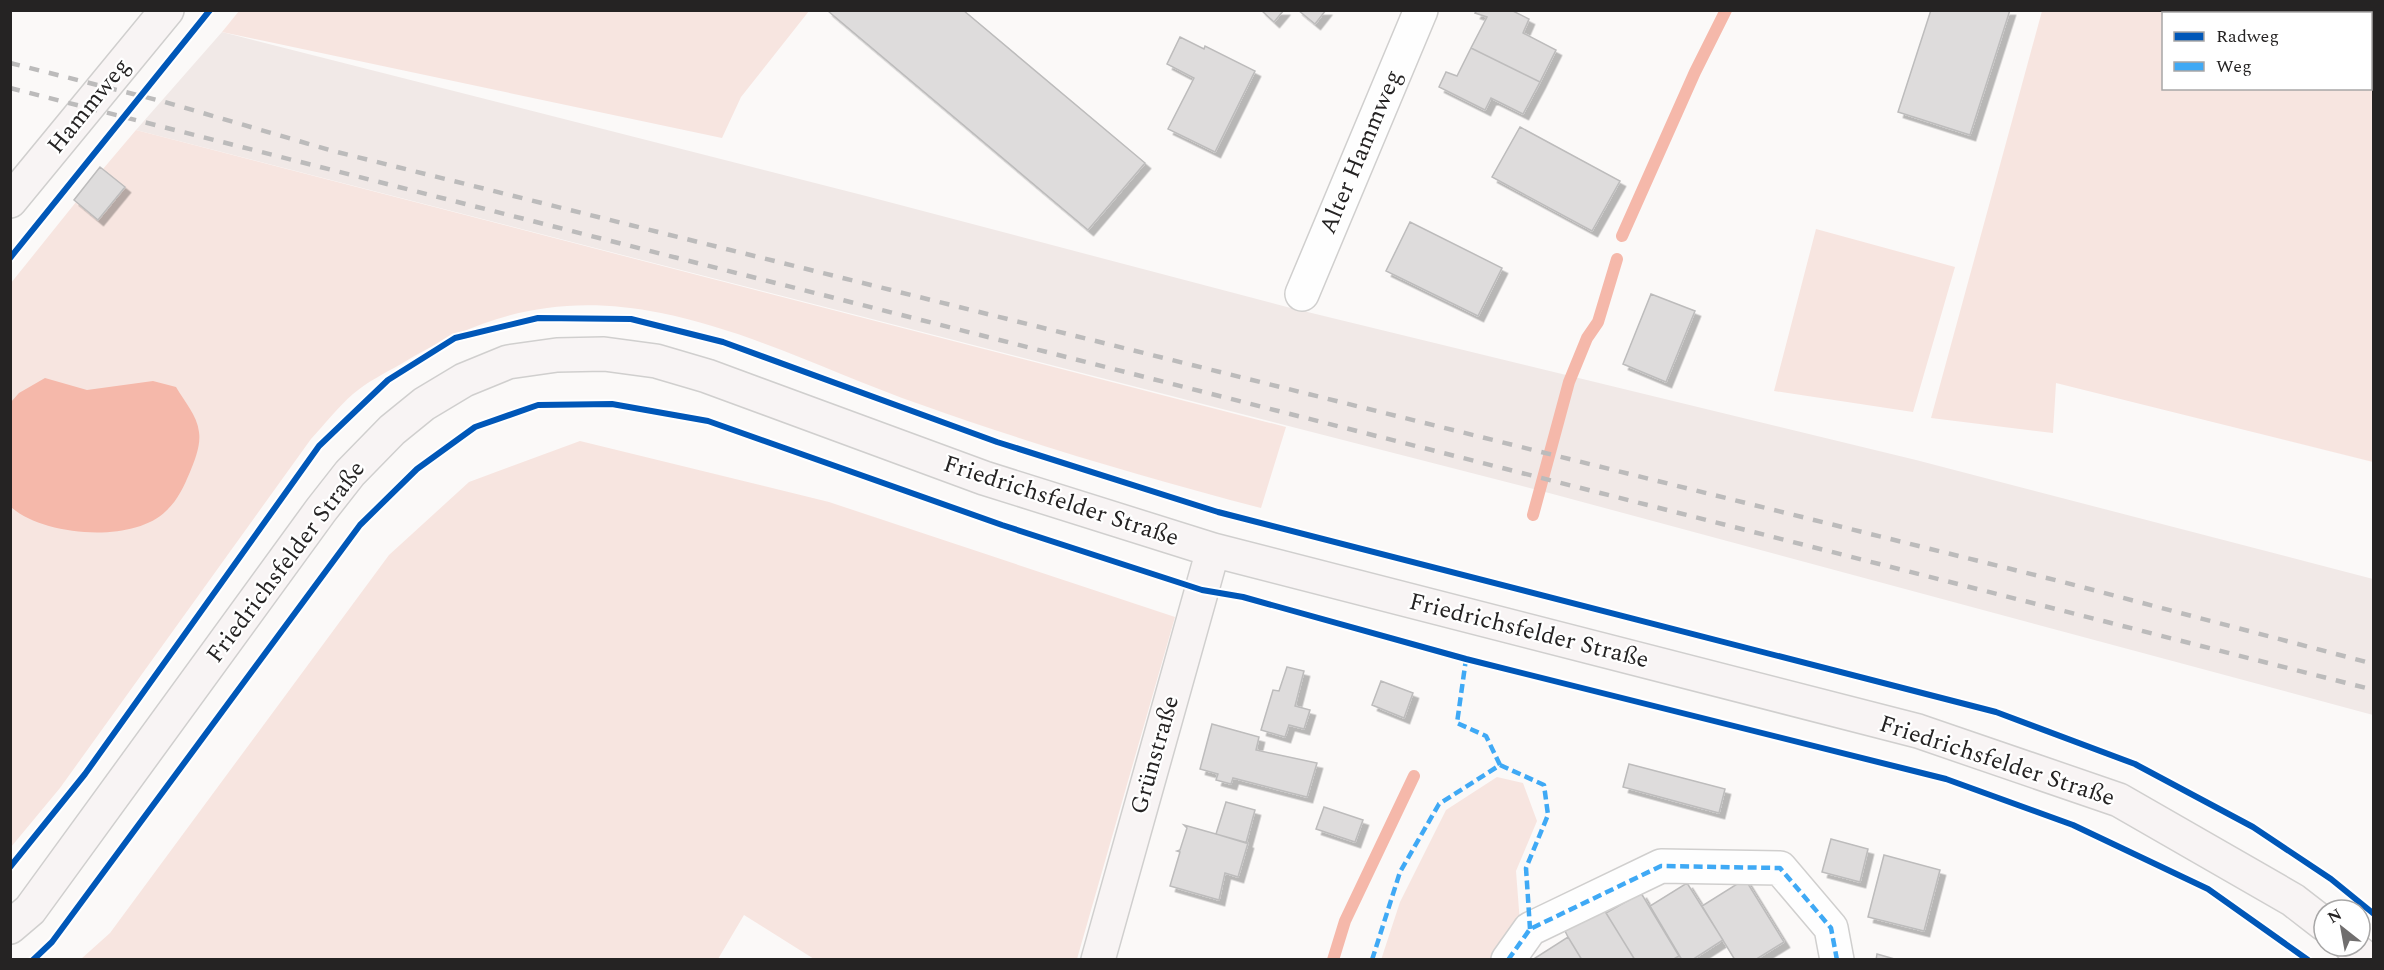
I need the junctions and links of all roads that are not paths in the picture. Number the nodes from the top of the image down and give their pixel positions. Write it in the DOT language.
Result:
graph roads {
  1 [pos="167,10"];
  2 [pos="1421,10"];
  3 [pos="10,201"];
  4 [pos="1302,294"];
  5 [pos="1213,550"];
  6 [pos="2312,915"];
  7 [pos="10,927"];
  8 [pos="1098,960"];
  9 [pos="1508,960"];
  10 [pos="1837,960"];
  1 -- 3 [label="main road, Hammweg"];
  2 -- 4 [label="street, Alter Hammweg"];
  5 -- 6 [label="main road, Friedrichsfelder Straße"];
  5 -- 7 [label="main road, Friedrichsfelder Straße"];
  5 -- 8 [label="main road, Grünstraße"];
  9 -- 10 [label="street"];
}
